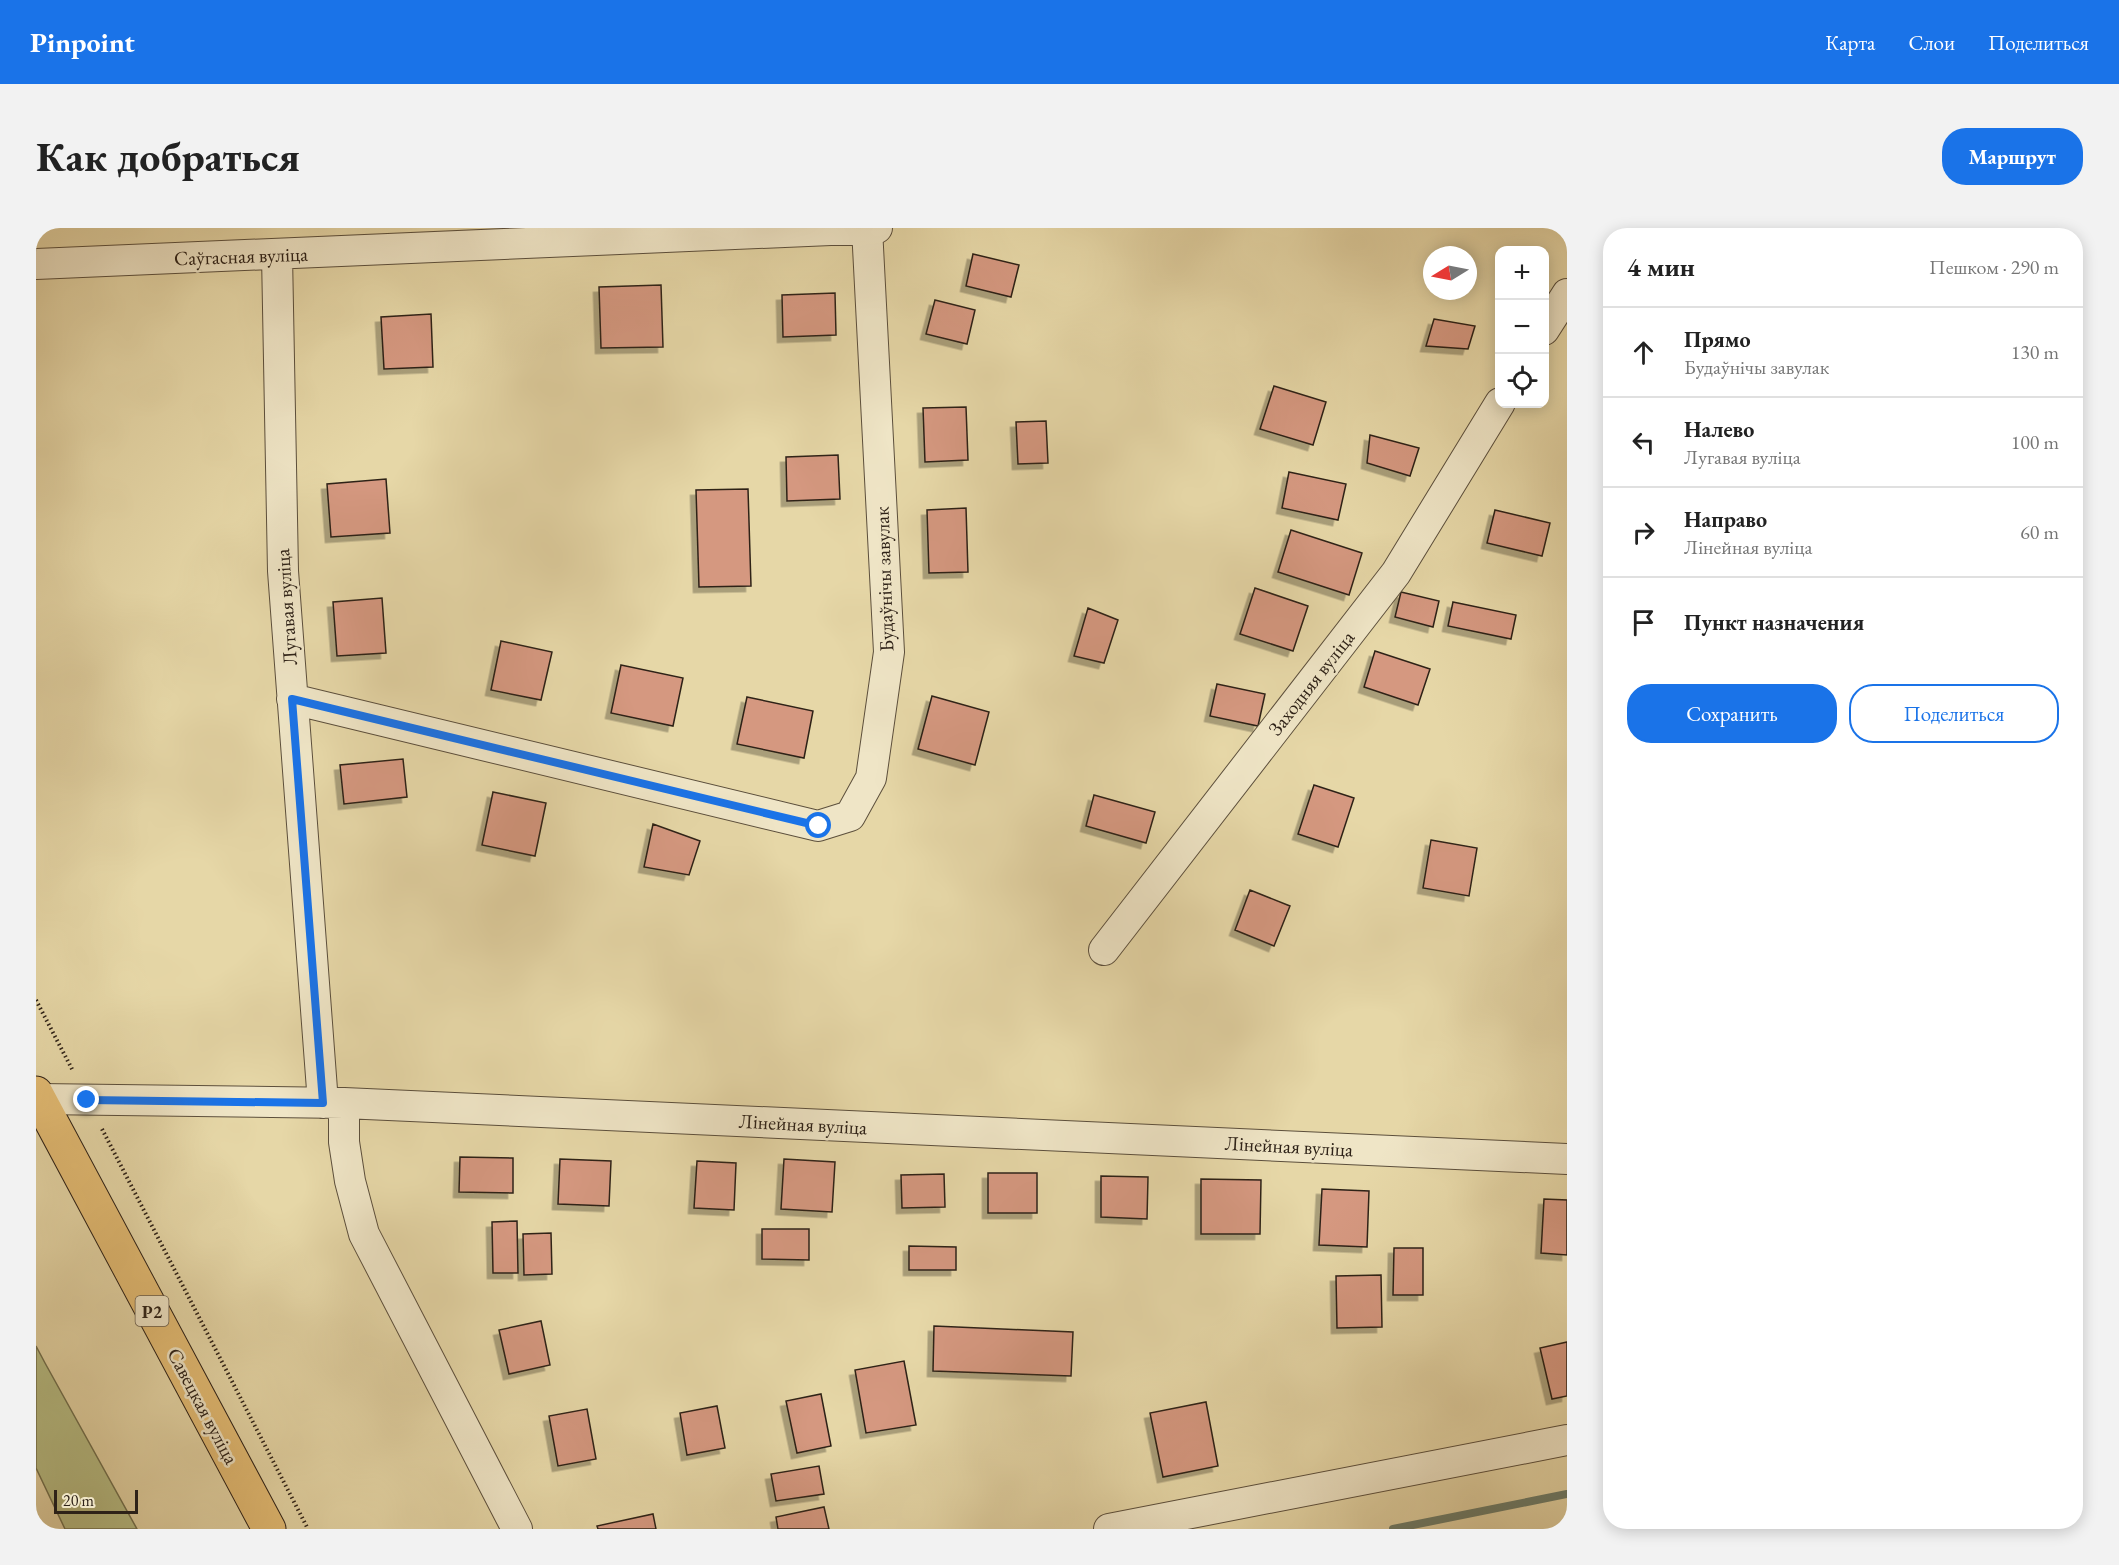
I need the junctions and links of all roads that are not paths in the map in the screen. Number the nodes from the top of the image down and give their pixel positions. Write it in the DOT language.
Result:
graph roads {
  1 [pos="867,228"];
  2 [pos="877,228"];
  3 [pos="639,234"];
  4 [pos="277,255"];
  5 [pos="36,264"];
  6 [pos="1567,294"];
  7 [pos="1549,323"];
  8 [pos="1498,408"];
  9 [pos="292,699"];
  10 [pos="1104,950"];
  11 [pos="38,1096"];
  12 [pos="333,1103"];
  13 [pos="1567,1159"];
  14 [pos="1567,1440"];
  15 [pos="269,1529"];
  16 [pos="517,1529"];
  17 [pos="1109,1529"];
  1 -- 2 [label="street, Саўгасная вуліца"];
  1 -- 3 [label="street, Саўгасная вуліца"];
  1 -- 9 [label="street, Будаўнічы завулак"];
  3 -- 4 [label="street, Саўгасная вуліца"];
  4 -- 5 [label="street, Саўгасная вуліца"];
  4 -- 9 [label="street, Лугавая вуліца"];
  6 -- 7 [label="street"];
  8 -- 10 [label="street, Заходняя вуліца"];
  9 -- 12 [label="street, Лугавая вуліца"];
  11 -- 12 [label="street, Лінейная вуліца"];
  11 -- 15 [label="main road, Савецкая вуліца / Р2"];
  12 -- 13 [label="street, Лінейная вуліца"];
  12 -- 16 [label="street, Лугавая вуліца"];
  14 -- 17 [label="street"];
}
